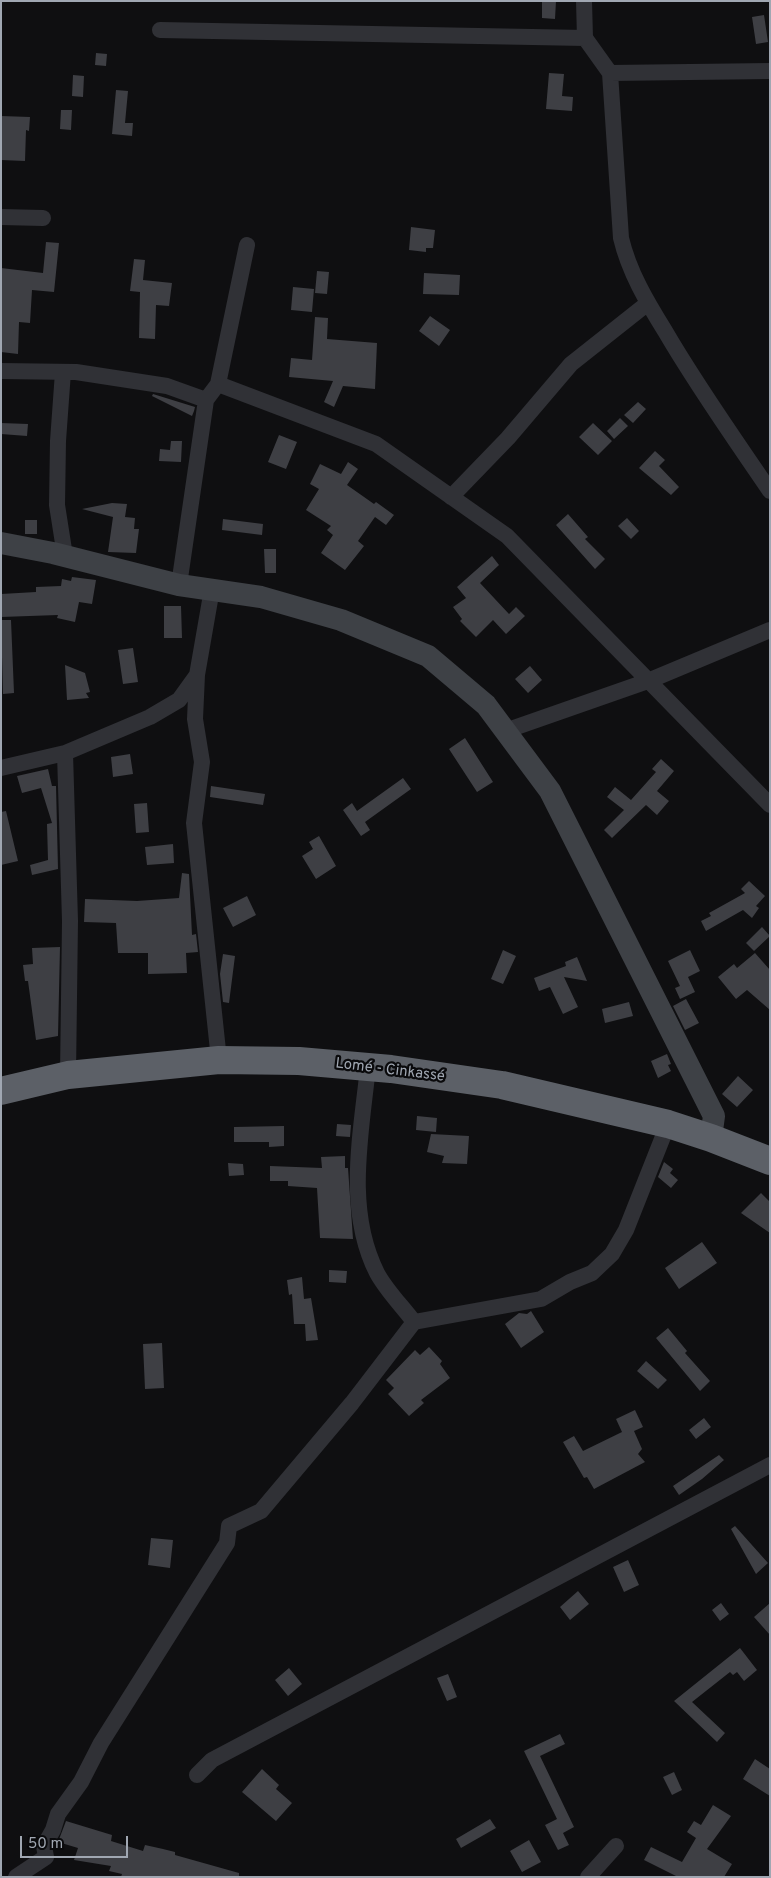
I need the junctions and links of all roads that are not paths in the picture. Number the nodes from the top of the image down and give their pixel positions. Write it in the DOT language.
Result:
graph roads {
  1 [pos="584,1"];
  2 [pos="160,30"];
  3 [pos="585,38"];
  4 [pos="770,71"];
  5 [pos="610,73"];
  6 [pos="1,217"];
  7 [pos="43,218"];
  8 [pos="247,246"];
  9 [pos="648,303"];
  10 [pos="1,371"];
  11 [pos="63,372"];
  12 [pos="218,384"];
  13 [pos="206,400"];
  14 [pos="770,491"];
  15 [pos="452,497"];
  16 [pos="1,543"];
  17 [pos="65,556"];
  18 [pos="180,585"];
  19 [pos="212,589"];
  20 [pos="770,630"];
  21 [pos="197,675"];
  22 [pos="648,681"];
  23 [pos="505,731"];
  24 [pos="65,753"];
  25 [pos="1,768"];
  26 [pos="770,805"];
  27 [pos="219,1060"];
  28 [pos="368,1067"];
  29 [pos="68,1075"];
  30 [pos="1,1092"];
  31 [pos="668,1124"];
  32 [pos="711,1138"];
  33 [pos="768,1158"];
  34 [pos="414,1322"];
  35 [pos="770,1465"];
  36 [pos="197,1775"];
  37 [pos="616,1846"];
  38 [pos="16,1877"];
  39 [pos="588,1877"];
  1 -- 3 [label="street"];
  2 -- 3 [label="street"];
  3 -- 5 [label="street"];
  4 -- 5 [label="street"];
  5 -- 9 [label="street"];
  6 -- 7 [label="street"];
  8 -- 12 [label="street"];
  9 -- 14 [label="street"];
  9 -- 15 [label="street"];
  10 -- 11 [label="street"];
  11 -- 13 [label="street"];
  11 -- 17 [label="street"];
  12 -- 13 [label="street"];
  12 -- 15 [label="street"];
  13 -- 18 [label="street"];
  15 -- 22 [label="street"];
  16 -- 17 [label="street"];
  17 -- 18 [label="street"];
  18 -- 19 [label="street"];
  19 -- 21 [label="street"];
  19 -- 23 [label="street"];
  20 -- 22 [label="street"];
  21 -- 24 [label="street"];
  21 -- 27 [label="street"];
  22 -- 23 [label="street"];
  22 -- 26 [label="street"];
  23 -- 32 [label="street"];
  24 -- 25 [label="street"];
  24 -- 29 [label="street"];
  27 -- 28 [label="highway, Lomé - Cinkassé"];
  27 -- 29 [label="highway, Lomé - Cinkassé"];
  28 -- 31 [label="highway, Lomé - Cinkassé"];
  28 -- 34 [label="street"];
  29 -- 30 [label="highway, Lomé - Cinkassé"];
  31 -- 32 [label="highway, Lomé - Cinkassé"];
  31 -- 34 [label="street"];
  32 -- 33 [label="highway, Lomé - Cinkassé"];
  34 -- 38 [label="street"];
  35 -- 36 [label="street"];
  37 -- 39 [label="street"];
}
